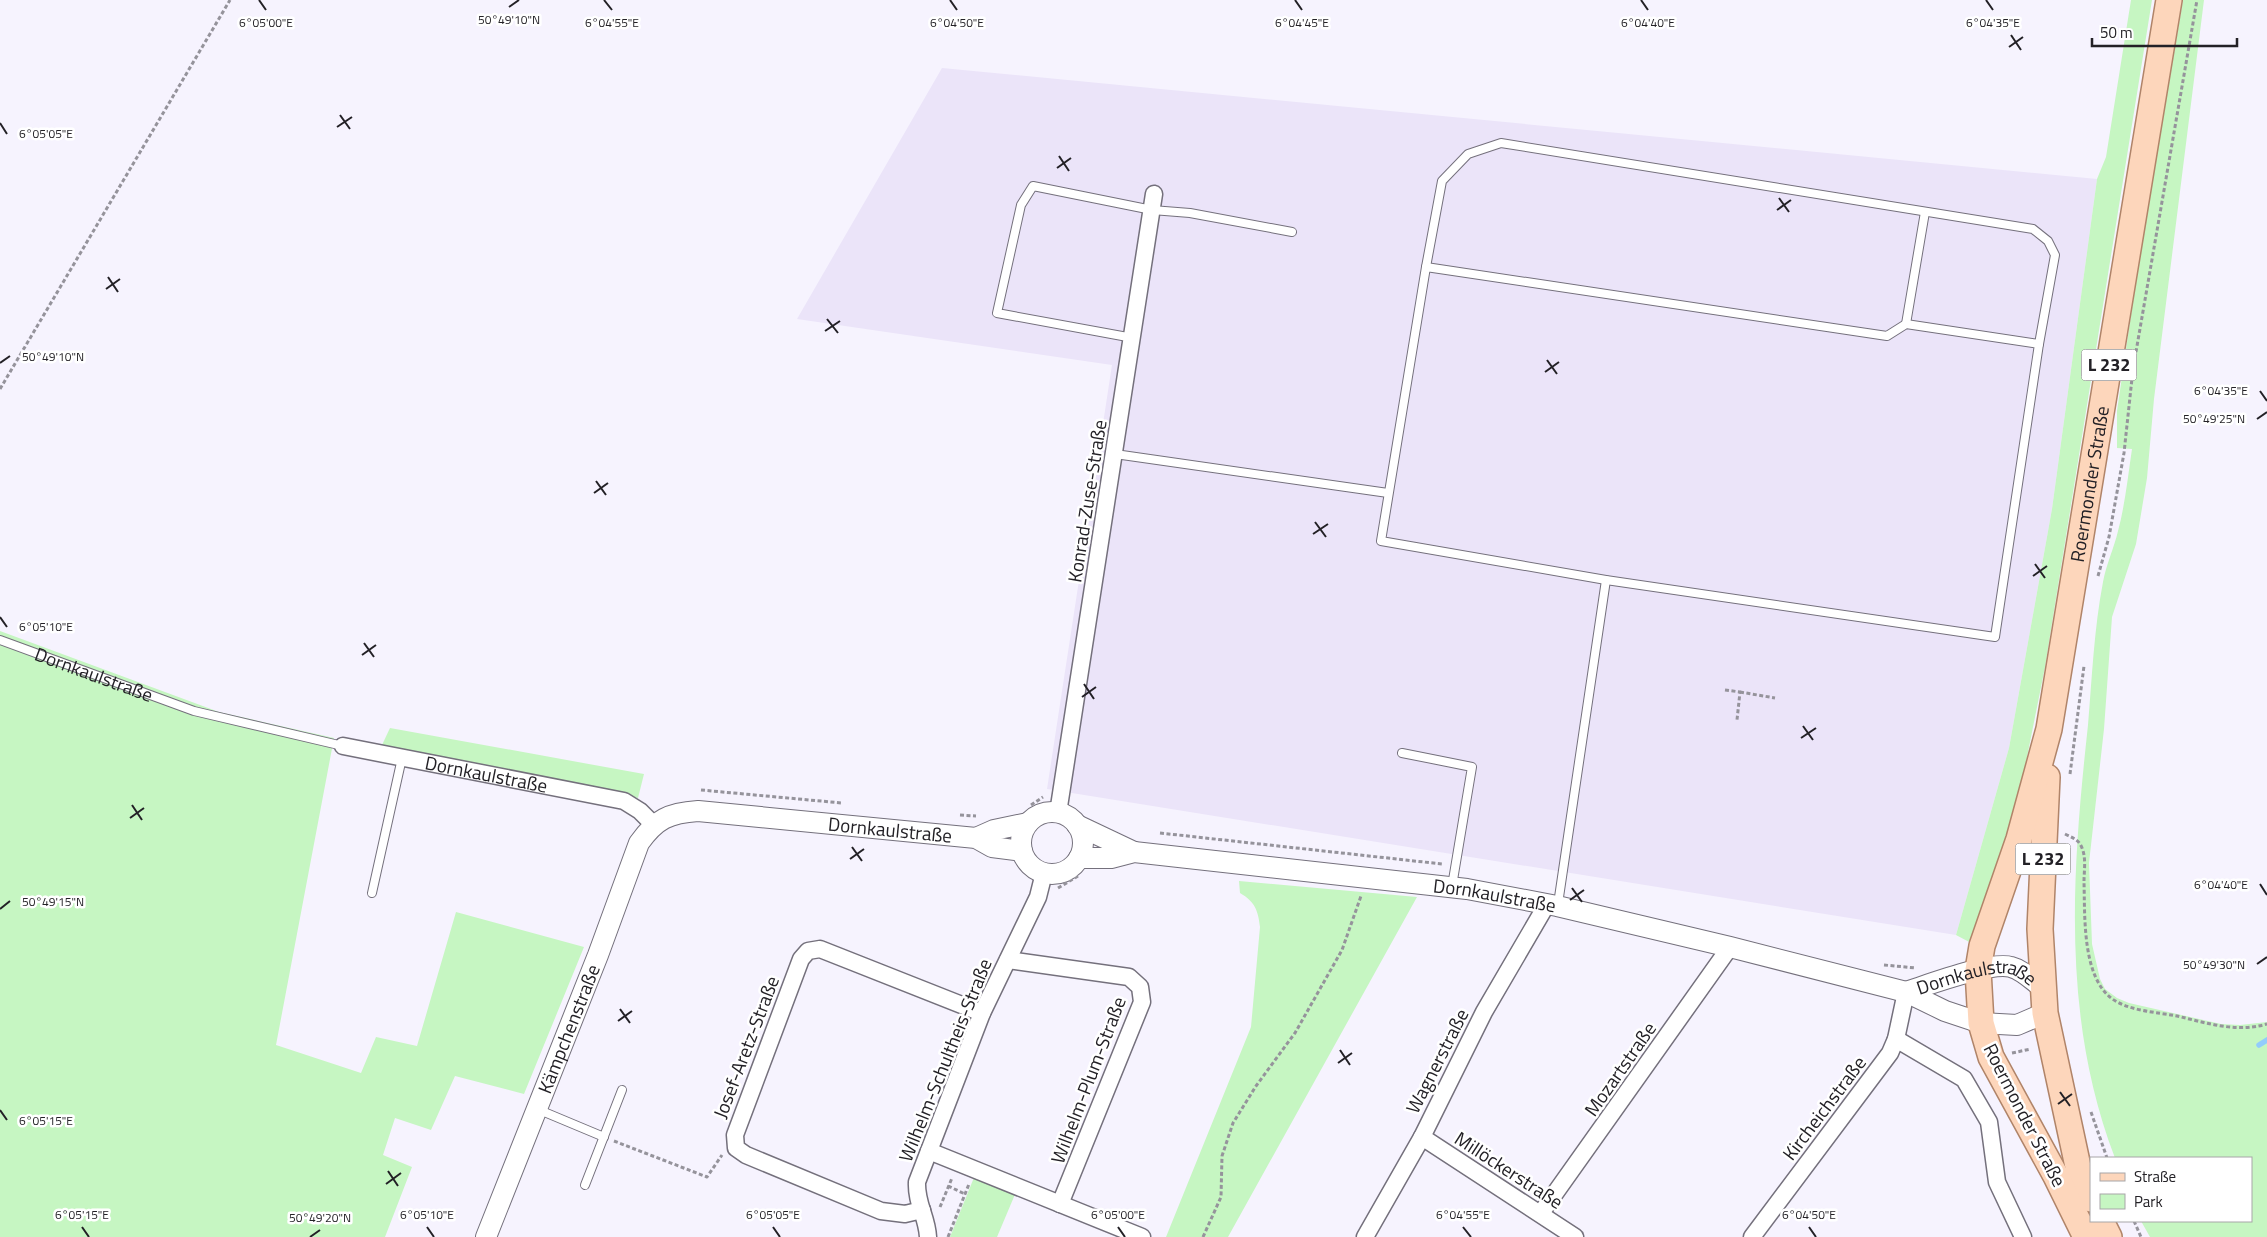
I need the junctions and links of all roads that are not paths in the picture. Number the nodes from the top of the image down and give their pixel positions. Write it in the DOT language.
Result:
graph roads {
  1 [pos="2169,0"];
  2 [pos="1153,202"];
  3 [pos="1925,212"];
  4 [pos="1292,232"];
  5 [pos="1426,267"];
  6 [pos="1906,324"];
  7 [pos="1133,338"];
  8 [pos="2039,344"];
  9 [pos="1115,454"];
  10 [pos="1388,493"];
  11 [pos="1606,580"];
  12 [pos="0,640"];
  13 [pos="2049,729"];
  14 [pos="343,746"];
  15 [pos="1402,753"];
  16 [pos="402,758"];
  17 [pos="1058,813"];
  18 [pos="1027,816"];
  19 [pos="654,825"];
  20 [pos="1077,825"];
  21 [pos="976,838"];
  22 [pos="1022,851"];
  23 [pos="1134,852"];
  24 [pos="1079,858"];
  25 [pos="1044,873"];
  26 [pos="1452,887"];
  27 [pos="372,893"];
  28 [pos="1552,905"];
  29 [pos="1730,947"];
  30 [pos="1008,960"];
  31 [pos="1978,970"];
  32 [pos="2043,988"];
  33 [pos="1906,992"];
  34 [pos="982,1013"];
  35 [pos="2045,1013"];
  36 [pos="1981,1023"];
  37 [pos="1896,1039"];
  38 [pos="622,1090"];
  39 [pos="535,1109"];
  40 [pos="604,1137"];
  41 [pos="1422,1137"];
  42 [pos="929,1151"];
  43 [pos="585,1185"];
  44 [pos="2090,1197"];
  45 [pos="1060,1204"];
  46 [pos="922,1210"];
  47 [pos="1541,1213"];
  48 [pos="2102,1222"];
  49 [pos="486,1237"];
  50 [pos="928,1237"];
  51 [pos="1142,1237"];
  52 [pos="1366,1237"];
  53 [pos="1575,1237"];
  54 [pos="1752,1237"];
  55 [pos="2023,1237"];
  56 [pos="2086,1237"];
  57 [pos="2109,1237"];
  1 -- 13 [label="main road, Roermonder Straße / L 232"];
  2 -- 4 [label="lane"];
  2 -- 7 [label="street, Konrad-Zuse-Straße"];
  2 -- 7 [label="lane"];
  3 -- 5 [label="lane"];
  3 -- 6 [label="lane"];
  3 -- 8 [label="lane"];
  5 -- 6 [label="lane"];
  5 -- 10 [label="lane"];
  6 -- 8 [label="lane"];
  7 -- 9 [label="street, Konrad-Zuse-Straße"];
  8 -- 11 [label="lane"];
  9 -- 10 [label="lane"];
  9 -- 17 [label="street, Konrad-Zuse-Straße"];
  10 -- 11 [label="lane"];
  11 -- 28 [label="lane"];
  12 -- 14 [label="lane, Dornkaulstraße"];
  13 -- 31 [label="main road, Roermonder Straße / L 232"];
  13 -- 32 [label="main road, Roermonder Straße / L 232"];
  14 -- 16 [label="street, Dornkaulstraße"];
  15 -- 26 [label="lane"];
  16 -- 19 [label="street, Dornkaulstraße"];
  16 -- 27 [label="lane"];
  17 -- 18 [label="street"];
  17 -- 20 [label="street"];
  18 -- 21 [label="street, Dornkaulstraße"];
  18 -- 22 [label="street"];
  19 -- 21 [label="street, Dornkaulstraße"];
  19 -- 39 [label="street, Kämpchenstraße"];
  20 -- 23 [label="street, Dornkaulstraße"];
  20 -- 24 [label="street"];
  21 -- 22 [label="street, Dornkaulstraße"];
  22 -- 25 [label="street"];
  23 -- 24 [label="street, Dornkaulstraße"];
  23 -- 26 [label="street, Dornkaulstraße"];
  24 -- 25 [label="street"];
  25 -- 30 [label="street, Wilhelm-Schultheis-Straße"];
  26 -- 28 [label="street, Dornkaulstraße"];
  28 -- 29 [label="street, Dornkaulstraße"];
  28 -- 41 [label="street, Wagnerstraße"];
  29 -- 33 [label="street, Dornkaulstraße"];
  29 -- 47 [label="street, Mozartstraße"];
  30 -- 34 [label="street, Wilhelm-Schultheis-Straße"];
  30 -- 45 [label="street, Wilhelm-Plum-Straße"];
  31 -- 32 [label="street, Dornkaulstraße"];
  31 -- 33 [label="street, Dornkaulstraße"];
  31 -- 36 [label="main road, Roermonder Straße / L 232"];
  32 -- 35 [label="main road, Roermonder Straße / L 232"];
  33 -- 36 [label="street, Dornkaulstraße"];
  33 -- 37 [label="street, Kircheichstraße"];
  34 -- 42 [label="street, Wilhelm-Schultheis-Straße"];
  34 -- 46 [label="street, Josef-Aretz-Straße"];
  35 -- 36 [label="street, Dornkaulstraße"];
  35 -- 44 [label="main road, Roermonder Straße / L 232"];
  36 -- 56 [label="main road, Roermonder Straße / L 232"];
  37 -- 54 [label="street, Kircheichstraße"];
  37 -- 55 [label="street, Roermonder Straße"];
  38 -- 40 [label="lane"];
  39 -- 40 [label="lane"];
  39 -- 49 [label="street, Kämpchenstraße"];
  40 -- 43 [label="lane"];
  41 -- 47 [label="street, Millöckerstraße"];
  41 -- 52 [label="street, Wagnerstraße"];
  42 -- 45 [label="street"];
  42 -- 46 [label="street, Wilhelm-Schultheis-Straße"];
  45 -- 51 [label="street"];
  46 -- 50 [label="street, Wilhelm-Schultheis-Straße"];
  47 -- 53 [label="street, Millöckerstraße"];
  48 -- 57 [label="main road"];
}
